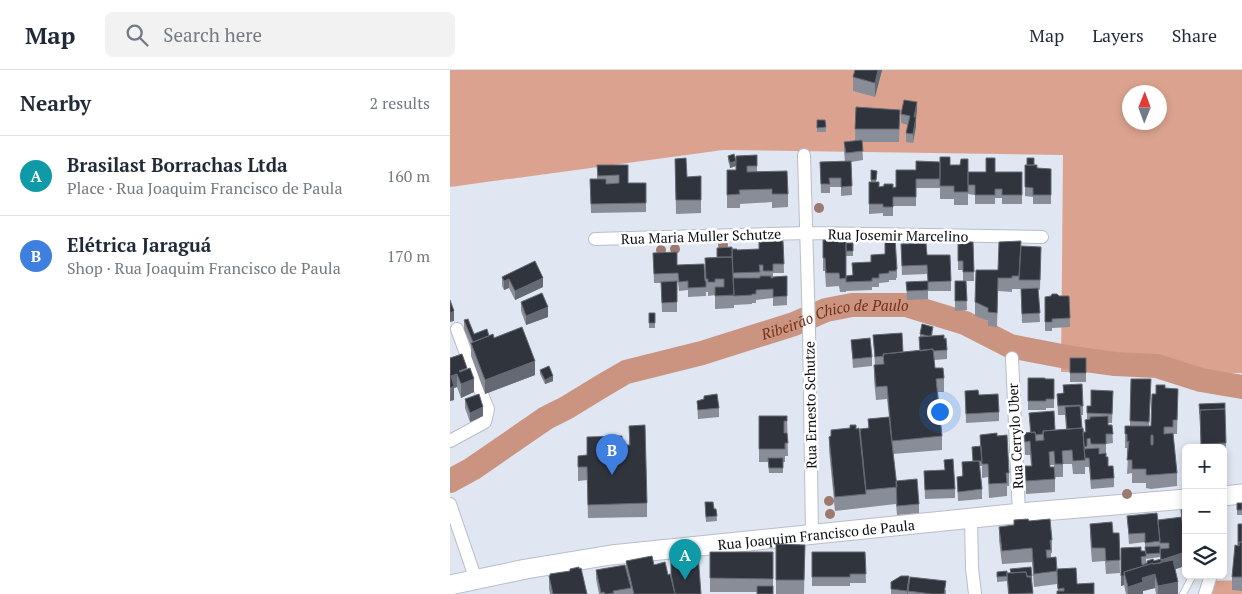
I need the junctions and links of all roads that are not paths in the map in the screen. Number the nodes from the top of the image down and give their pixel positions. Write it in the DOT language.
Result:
graph roads {
  1 [pos="804,156"];
  2 [pos="806,234"];
  3 [pos="1042,237"];
  4 [pos="595,239"];
  5 [pos="457,329"];
  6 [pos="1012,358"];
  7 [pos="469,362"];
  8 [pos="450,368"];
  9 [pos="450,441"];
  10 [pos="1242,494"];
  11 [pos="1227,496"];
  12 [pos="1182,499"];
  13 [pos="450,504"];
  14 [pos="1019,514"];
  15 [pos="972,518"];
  16 [pos="812,535"];
  17 [pos="1191,579"];
  18 [pos="1210,579"];
  19 [pos="476,580"];
  20 [pos="450,585"];
  21 [pos="975,594"];
  22 [pos="1183,594"];
  23 [pos="1206,594"];
  1 -- 2 [label="street, Rua Ernesto Schutze"];
  2 -- 3 [label="street, Rua Josemir Marcelino"];
  2 -- 4 [label="street, Rua Maria Muller Schutze"];
  2 -- 16 [label="street, Rua Ernesto Schutze"];
  5 -- 7 [label="street"];
  6 -- 14 [label="street, Rua Cerrylo Uber"];
  7 -- 8 [label="street"];
  7 -- 9 [label="street"];
  10 -- 11 [label="main road"];
  12 -- 14 [label="main road, Rua Joaquim Francisco de Paula"];
  13 -- 19 [label="street"];
  14 -- 15 [label="main road, Rua Joaquim Francisco de Paula"];
  15 -- 16 [label="main road, Rua Joaquim Francisco de Paula"];
  15 -- 21 [label="street"];
  16 -- 19 [label="main road, Rua Joaquim Francisco de Paula"];
  17 -- 22 [label="lane"];
  18 -- 23 [label="street"];
  19 -- 20 [label="main road, Rua Joaquim Francisco de Paula"];
}
